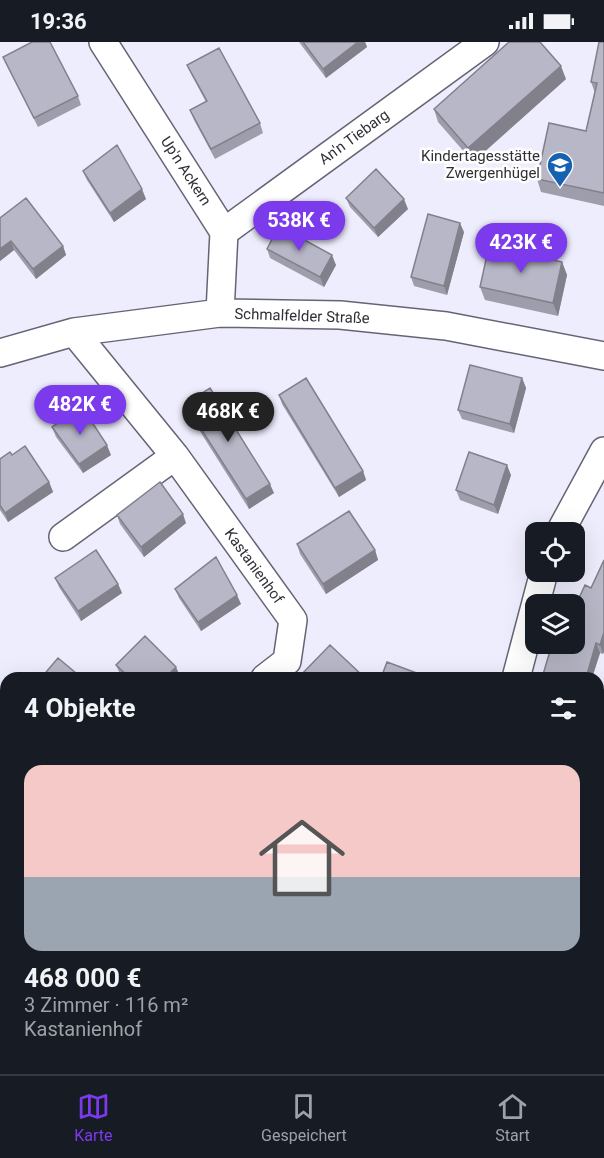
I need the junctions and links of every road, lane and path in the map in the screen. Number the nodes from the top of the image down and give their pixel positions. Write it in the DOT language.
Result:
graph roads {
  1 [pos="103,42"];
  2 [pos="485,42"];
  3 [pos="224,232"];
  4 [pos="220,313"];
  5 [pos="74,332"];
  6 [pos="0,353"];
  7 [pos="604,356"];
  8 [pos="604,451"];
  9 [pos="175,456"];
  10 [pos="565,522"];
  11 [pos="63,537"];
  12 [pos="541,582"];
  13 [pos="273,672"];
  14 [pos="518,672"];
  1 -- 3 [label="street, Up'n Ackern"];
  2 -- 3 [label="street, An'n Tiebarg"];
  3 -- 4 [label="street"];
  4 -- 5 [label="street, Schmalfelder Straße"];
  4 -- 7 [label="street, Schmalfelder Straße"];
  5 -- 6 [label="street, Schmalfelder Straße"];
  5 -- 9 [label="street, Kastanienhof"];
  8 -- 10 [label="street"];
  9 -- 11 [label="street"];
  9 -- 13 [label="street, Kastanienhof"];
  12 -- 14 [label="street"];
}
